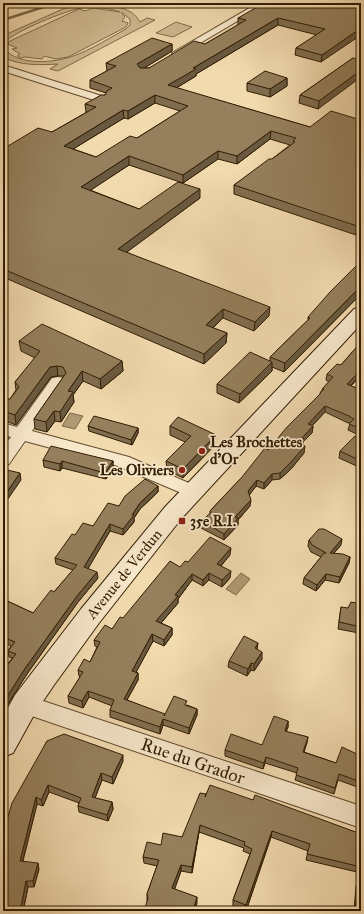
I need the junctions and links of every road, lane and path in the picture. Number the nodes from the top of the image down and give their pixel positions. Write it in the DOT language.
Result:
graph roads {
  1 [pos="264,3"];
  2 [pos="169,57"];
  3 [pos="3,68"];
  4 [pos="101,99"];
  5 [pos="361,313"];
  6 [pos="58,382"];
  7 [pos="3,429"];
  8 [pos="22,434"];
  9 [pos="3,460"];
  10 [pos="192,491"];
  11 [pos="25,704"];
  12 [pos="3,744"];
  13 [pos="361,817"];
  1 -- 2 [label="street"];
  3 -- 4 [label="street"];
  5 -- 10 [label="main road, Avenue de Verdun"];
  6 -- 8 [label="street"];
  7 -- 8 [label="street"];
  8 -- 9 [label="street"];
  8 -- 10 [label="street"];
  10 -- 11 [label="main road, Avenue de Verdun"];
  11 -- 12 [label="main road, Avenue de Verdun"];
  11 -- 13 [label="street, Rue du Grador"];
}
